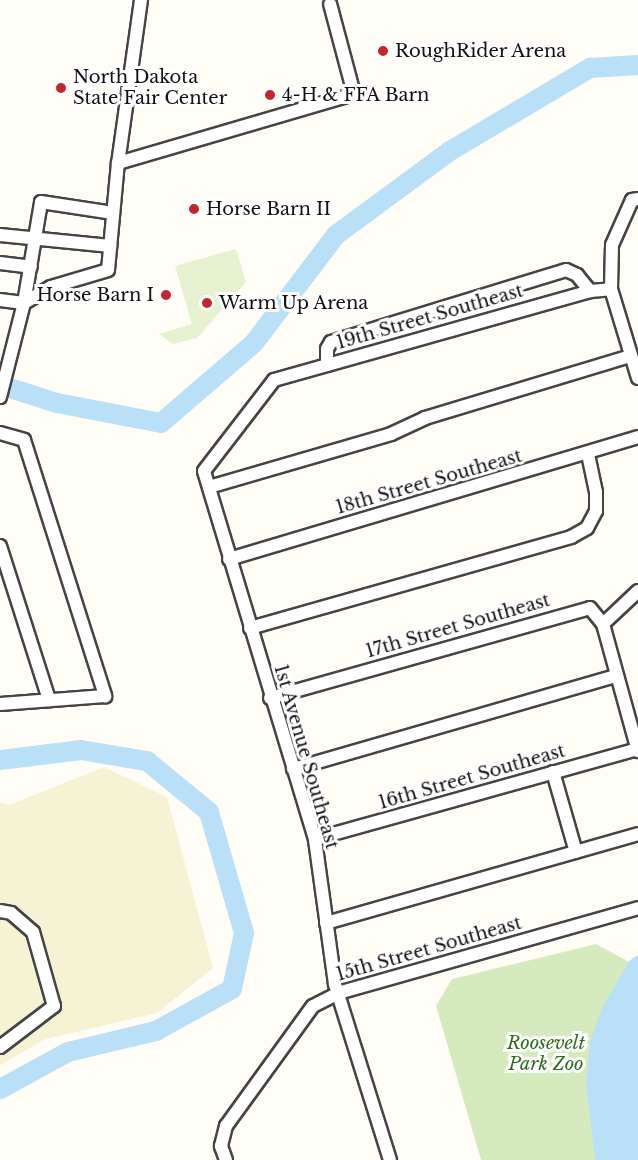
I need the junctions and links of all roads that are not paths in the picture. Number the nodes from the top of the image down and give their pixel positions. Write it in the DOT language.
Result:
graph roads {
  1 [pos="141,0"];
  2 [pos="342,0"];
  3 [pos="329,2"];
  4 [pos="118,164"];
  5 [pos="638,198"];
  6 [pos="113,218"];
  7 [pos="0,235"];
  8 [pos="35,239"];
  9 [pos="110,246"];
  10 [pos="0,263"];
  11 [pos="31,267"];
  12 [pos="611,288"];
  13 [pos="590,291"];
  14 [pos="0,300"];
  15 [pos="24,303"];
  16 [pos="631,356"];
  17 [pos="327,365"];
  18 [pos="638,378"];
  19 [pos="0,398"];
  20 [pos="0,433"];
  21 [pos="638,437"];
  22 [pos="588,453"];
  23 [pos="204,471"];
  24 [pos="209,487"];
  25 [pos="0,546"];
  26 [pos="229,559"];
  27 [pos="638,591"];
  28 [pos="603,624"];
  29 [pos="250,628"];
  30 [pos="616,676"];
  31 [pos="270,698"];
  32 [pos="49,700"];
  33 [pos="0,704"];
  34 [pos="638,749"];
  35 [pos="292,769"];
  36 [pos="553,772"];
  37 [pos="638,834"];
  38 [pos="315,839"];
  39 [pos="576,852"];
  40 [pos="638,908"];
  41 [pos="0,911"];
  42 [pos="327,923"];
  43 [pos="338,993"];
  44 [pos="0,1047"];
  45 [pos="226,1160"];
  46 [pos="390,1160"];
  1 -- 4 [label="street"];
  2 -- 3 [label="street"];
  3 -- 4 [label="street"];
  4 -- 6 [label="street"];
  5 -- 12 [label="street"];
  6 -- 8 [label="street"];
  6 -- 9 [label="street"];
  7 -- 8 [label="street"];
  8 -- 9 [label="street"];
  8 -- 11 [label="street"];
  9 -- 15 [label="street"];
  10 -- 11 [label="street"];
  11 -- 15 [label="street"];
  12 -- 13 [label="street, 19th Street Southeast"];
  12 -- 16 [label="street"];
  13 -- 17 [label="street, 19th Street Southeast"];
  13 -- 17 [label="street"];
  14 -- 15 [label="street"];
  15 -- 19 [label="street"];
  16 -- 18 [label="street"];
  16 -- 24 [label="street"];
  17 -- 23 [label="street, 19th Street Southeast"];
  20 -- 32 [label="street"];
  21 -- 22 [label="street, 18th Street Southeast"];
  22 -- 26 [label="street, 18th Street Southeast"];
  22 -- 29 [label="street"];
  23 -- 24 [label="street, 1st Avenue Southeast"];
  24 -- 26 [label="street, 1st Avenue Southeast"];
  25 -- 32 [label="street"];
  26 -- 29 [label="street, 1st Avenue Southeast"];
  27 -- 28 [label="street"];
  28 -- 30 [label="street"];
  28 -- 31 [label="street, 17th Street Southeast"];
  29 -- 31 [label="street, 1st Avenue Southeast"];
  30 -- 34 [label="street"];
  30 -- 35 [label="street"];
  31 -- 35 [label="street, 1st Avenue Southeast"];
  32 -- 33 [label="street"];
  34 -- 36 [label="street, 16th Street Southeast"];
  35 -- 38 [label="street, 1st Avenue Southeast"];
  36 -- 38 [label="street, 16th Street Southeast"];
  36 -- 39 [label="street"];
  37 -- 39 [label="street"];
  38 -- 42 [label="street, 1st Avenue Southeast"];
  39 -- 42 [label="street"];
  40 -- 43 [label="street, 15th Street Southeast"];
  41 -- 44 [label="street"];
  42 -- 43 [label="street, 1st Avenue Southeast"];
  43 -- 45 [label="street, 15th Street Southeast"];
  43 -- 46 [label="street, 1st Avenue Southeast"];
}
